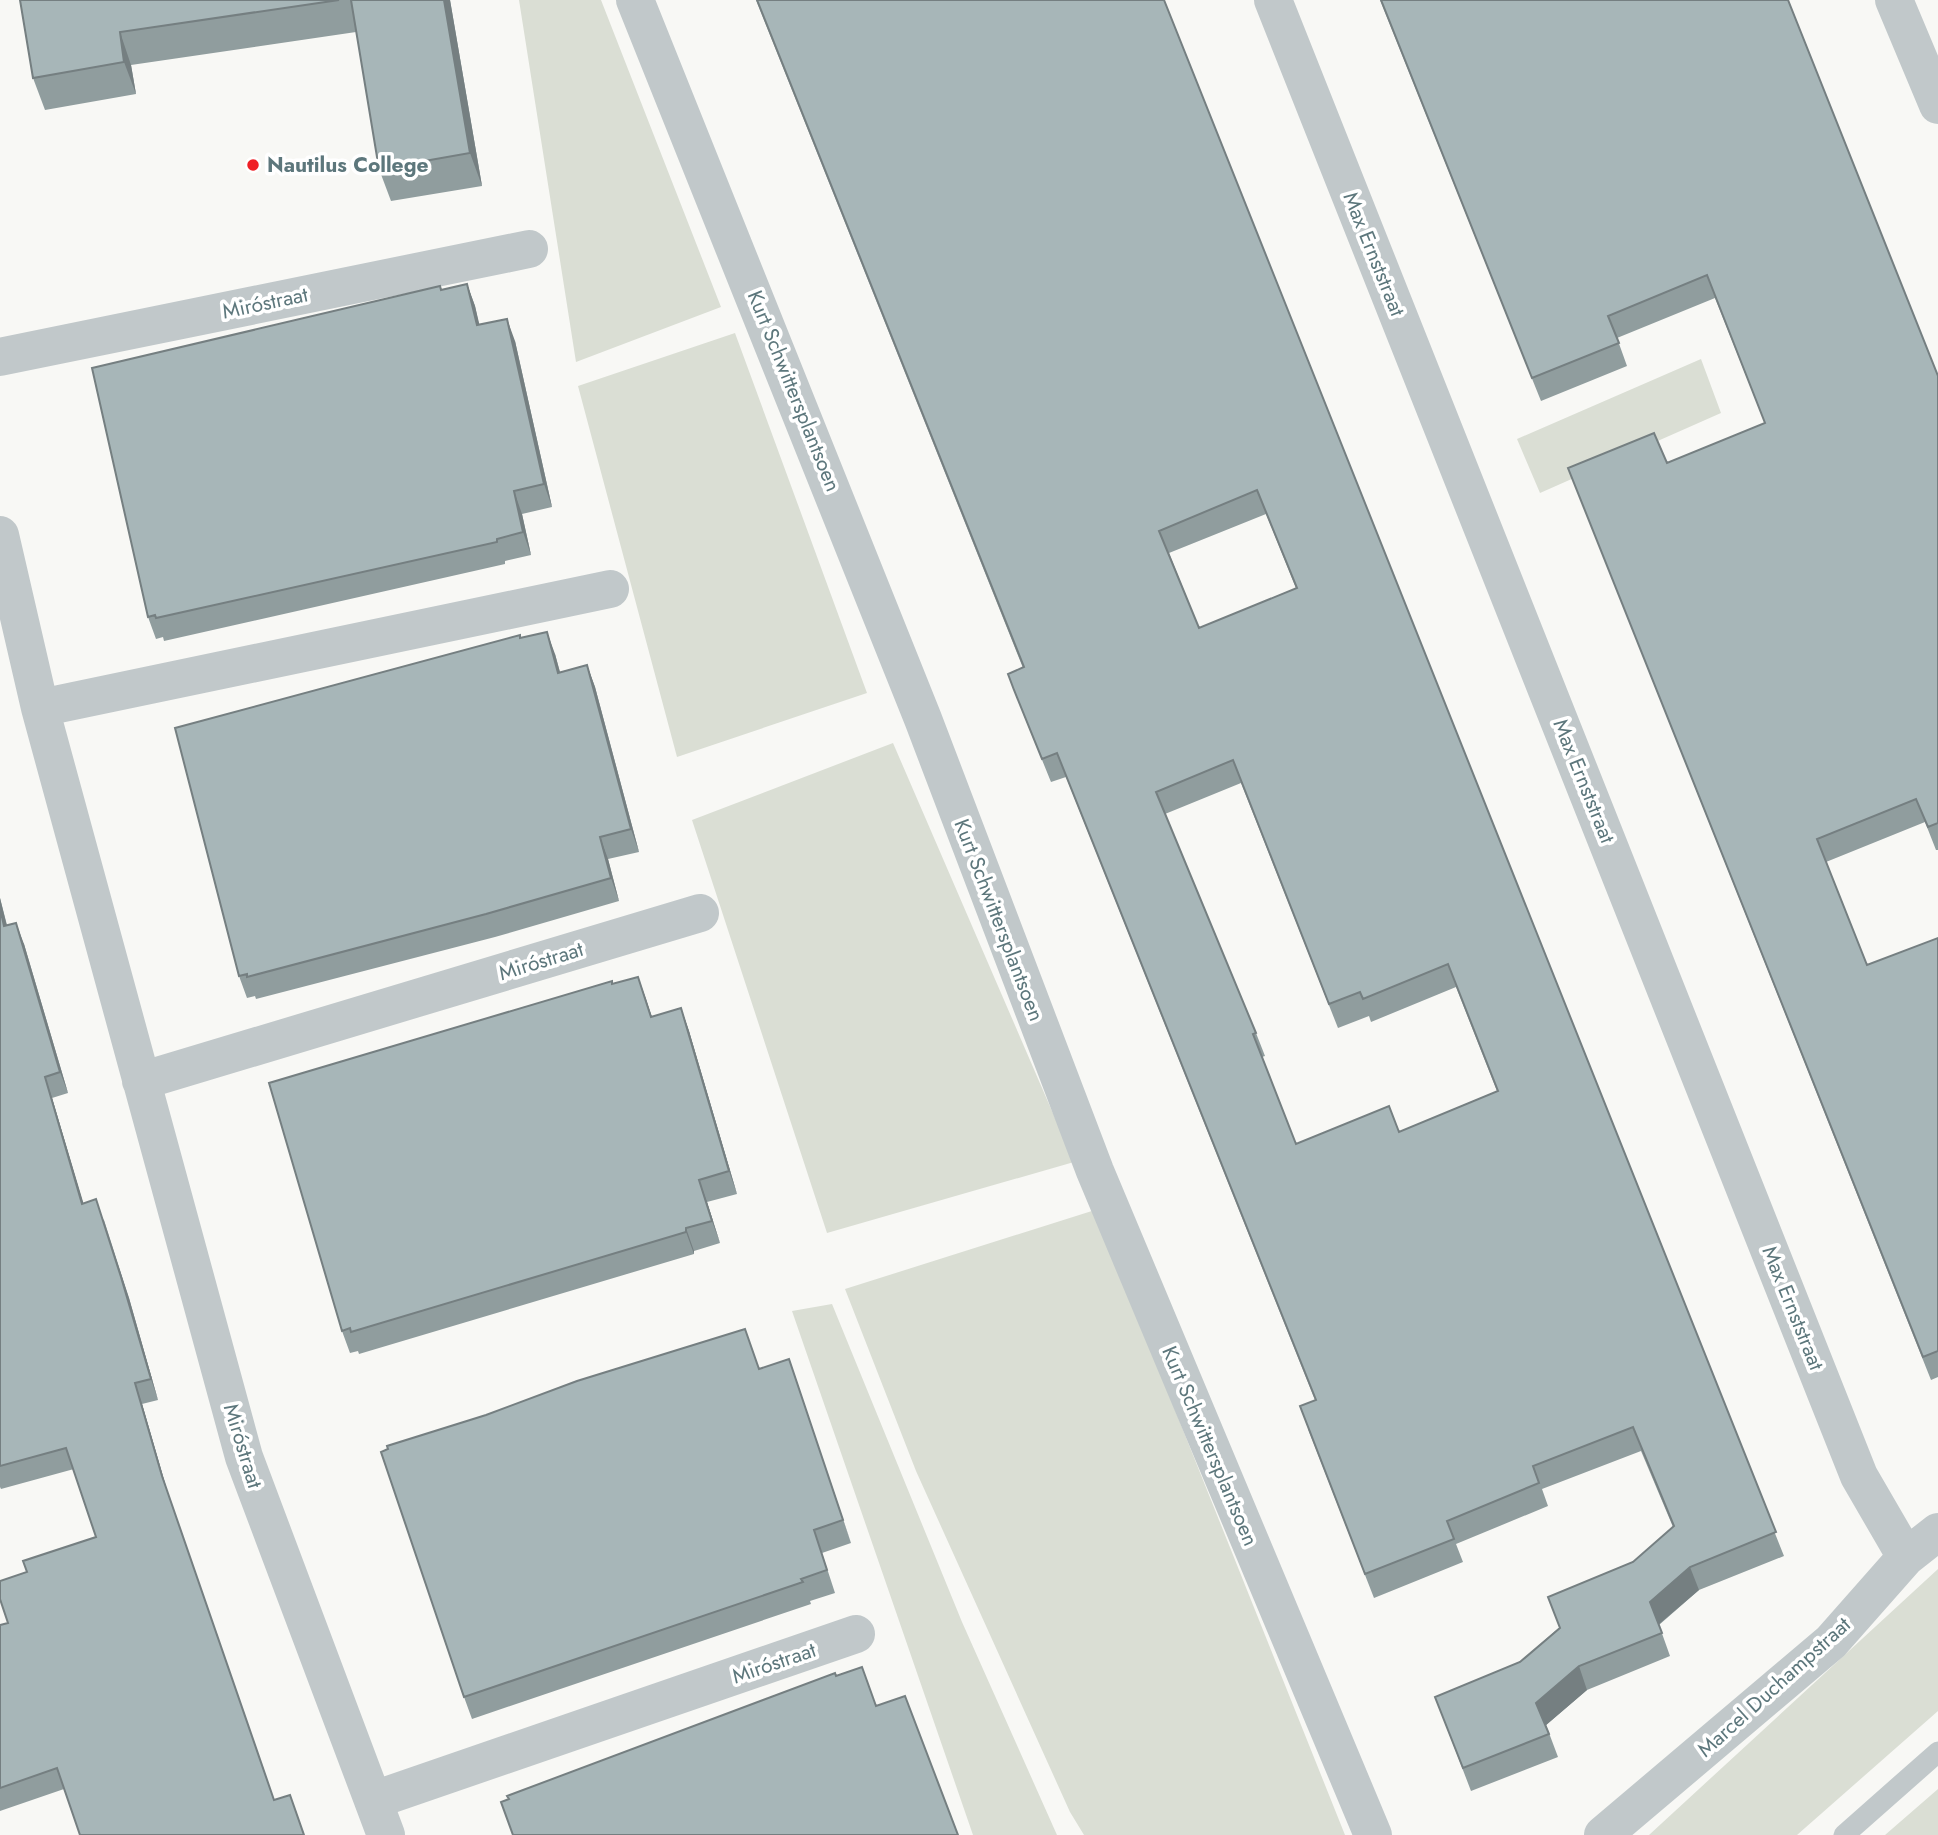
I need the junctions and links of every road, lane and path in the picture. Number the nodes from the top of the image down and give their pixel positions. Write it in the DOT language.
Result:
graph roads {
  1 [pos="635,0"];
  2 [pos="1273,0"];
  3 [pos="1894,0"];
  4 [pos="1938,105"];
  5 [pos="529,249"];
  6 [pos="0,357"];
  7 [pos="0,535"];
  8 [pos="610,589"];
  9 [pos="40,708"];
  10 [pos="700,913"];
  11 [pos="141,1082"];
  12 [pos="1938,1532"];
  13 [pos="1906,1557"];
  14 [pos="856,1634"];
  15 [pos="1938,1752"];
  16 [pos="380,1818"];
  17 [pos="1373,1835"];
  18 [pos="1603,1835"];
  19 [pos="1844,1835"];
  1 -- 17 [label="street, Kurt Schwittersplantsoen"];
  2 -- 13 [label="street, Max Ernststraat"];
  3 -- 4 [label="street"];
  5 -- 6 [label="street, Miróstraat"];
  7 -- 9 [label="street, Miróstraat"];
  8 -- 9 [label="street"];
  9 -- 11 [label="street, Miróstraat"];
  10 -- 11 [label="street, Miróstraat"];
  11 -- 16 [label="street, Miróstraat"];
  12 -- 13 [label="street, Marcel Duchampstraat"];
  13 -- 18 [label="street, Marcel Duchampstraat"];
  14 -- 16 [label="street, Miróstraat"];
  15 -- 19 [label="lane"];
}
